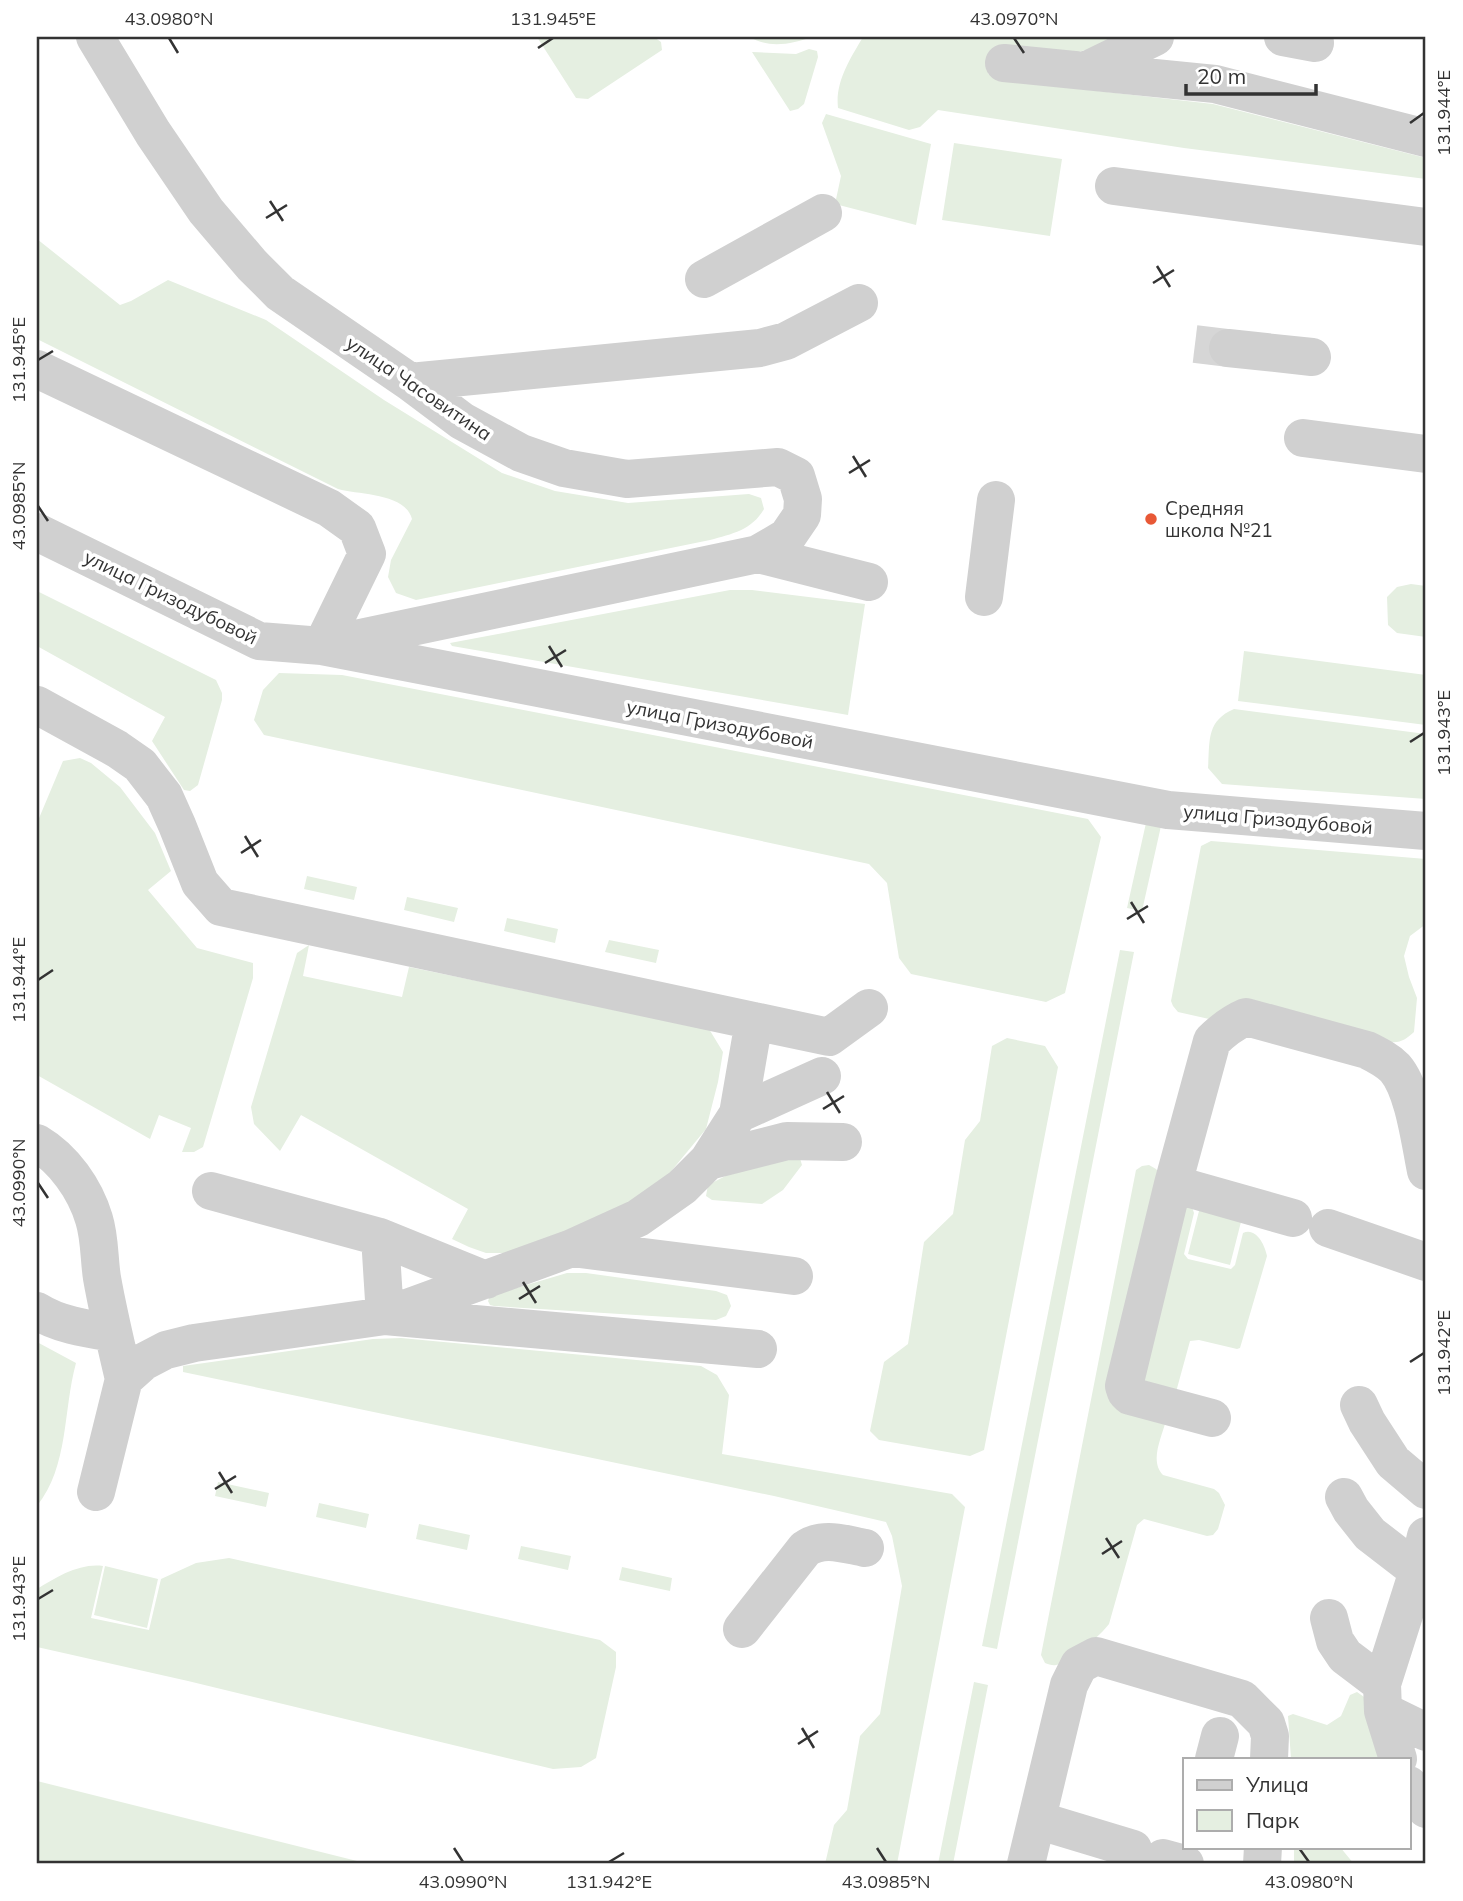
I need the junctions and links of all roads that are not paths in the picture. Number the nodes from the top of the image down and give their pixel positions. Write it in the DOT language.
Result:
graph roads {
  1 [pos="94,37"];
  2 [pos="1155,37"];
  3 [pos="1004,63"];
  4 [pos="1085,71"];
  5 [pos="1426,138"];
  6 [pos="1114,186"];
  7 [pos="822,213"];
  8 [pos="1426,227"];
  9 [pos="704,279"];
  10 [pos="859,303"];
  11 [pos="1228,348"];
  12 [pos="1312,357"];
  13 [pos="37,369"];
  14 [pos="410,382"];
  15 [pos="1303,438"];
  16 [pos="1426,454"];
  17 [pos="996,500"];
  18 [pos="37,532"];
  19 [pos="758,554"];
  20 [pos="869,582"];
  21 [pos="984,597"];
  22 [pos="322,646"];
  23 [pos="37,705"];
  24 [pos="1426,831"];
  25 [pos="869,1008"];
  26 [pos="754,1021"];
  27 [pos="822,1076"];
  28 [pos="1418,1104"];
  29 [pos="738,1114"];
  30 [pos="843,1142"];
  31 [pos="37,1143"];
  32 [pos="708,1161"];
  33 [pos="1426,1171"];
  34 [pos="1173,1184"];
  35 [pos="211,1191"];
  36 [pos="380,1237"];
  37 [pos="572,1248"];
  38 [pos="1426,1262"];
  39 [pos="794,1276"];
  40 [pos="486,1280"];
  41 [pos="37,1311"];
  42 [pos="385,1316"];
  43 [pos="113,1333"];
  44 [pos="758,1349"];
  45 [pos="124,1379"];
  46 [pos="1359,1405"];
  47 [pos="1212,1418"];
  48 [pos="1426,1490"];
  49 [pos="96,1492"];
  50 [pos="1344,1497"];
  51 [pos="865,1548"];
  52 [pos="1422,1554"];
  53 [pos="1329,1618"];
  54 [pos="741,1629"];
  55 [pos="1382,1698"];
  56 [pos="1426,1732"];
  57 [pos="1269,1758"];
  58 [pos="1398,1758"];
  59 [pos="1410,1785"];
  60 [pos="1426,1809"];
  61 [pos="1037,1820"];
  62 [pos="1171,1856"];
  63 [pos="1026,1864"];
  1 -- 14 [label="street, улица Часовитина"];
  2 -- 4 [label="street"];
  3 -- 4 [label="street"];
  4 -- 5 [label="street"];
  6 -- 8 [label="street"];
  7 -- 9 [label="street"];
  10 -- 14 [label="street"];
  11 -- 12 [label="street"];
  13 -- 22 [label="street"];
  14 -- 19 [label="street, улица Часовитина"];
  15 -- 16 [label="street"];
  17 -- 21 [label="street"];
  18 -- 22 [label="street, улица Гризодубовой"];
  19 -- 20 [label="street"];
  19 -- 22 [label="street, улица Часовитина"];
  22 -- 24 [label="street, улица Гризодубовой"];
  23 -- 26 [label="street"];
  25 -- 26 [label="street"];
  26 -- 29 [label="street"];
  27 -- 29 [label="street"];
  28 -- 33 [label="street"];
  28 -- 34 [label="street"];
  29 -- 32 [label="street"];
  30 -- 32 [label="street"];
  31 -- 43 [label="street"];
  32 -- 37 [label="street"];
  34 -- 38 [label="street"];
  34 -- 47 [label="street"];
  35 -- 36 [label="street"];
  36 -- 40 [label="street"];
  36 -- 42 [label="street"];
  37 -- 39 [label="street"];
  37 -- 40 [label="street"];
  40 -- 42 [label="street"];
  41 -- 43 [label="street"];
  42 -- 44 [label="street"];
  42 -- 45 [label="street"];
  43 -- 45 [label="street"];
  45 -- 49 [label="street"];
  46 -- 48 [label="street"];
  50 -- 52 [label="street"];
  51 -- 54 [label="street"];
  52 -- 55 [label="street"];
  53 -- 55 [label="street"];
  55 -- 56 [label="street"];
  55 -- 58 [label="street"];
  57 -- 61 [label="street"];
  59 -- 60 [label="street"];
  61 -- 62 [label="street"];
  61 -- 63 [label="street"];
}
